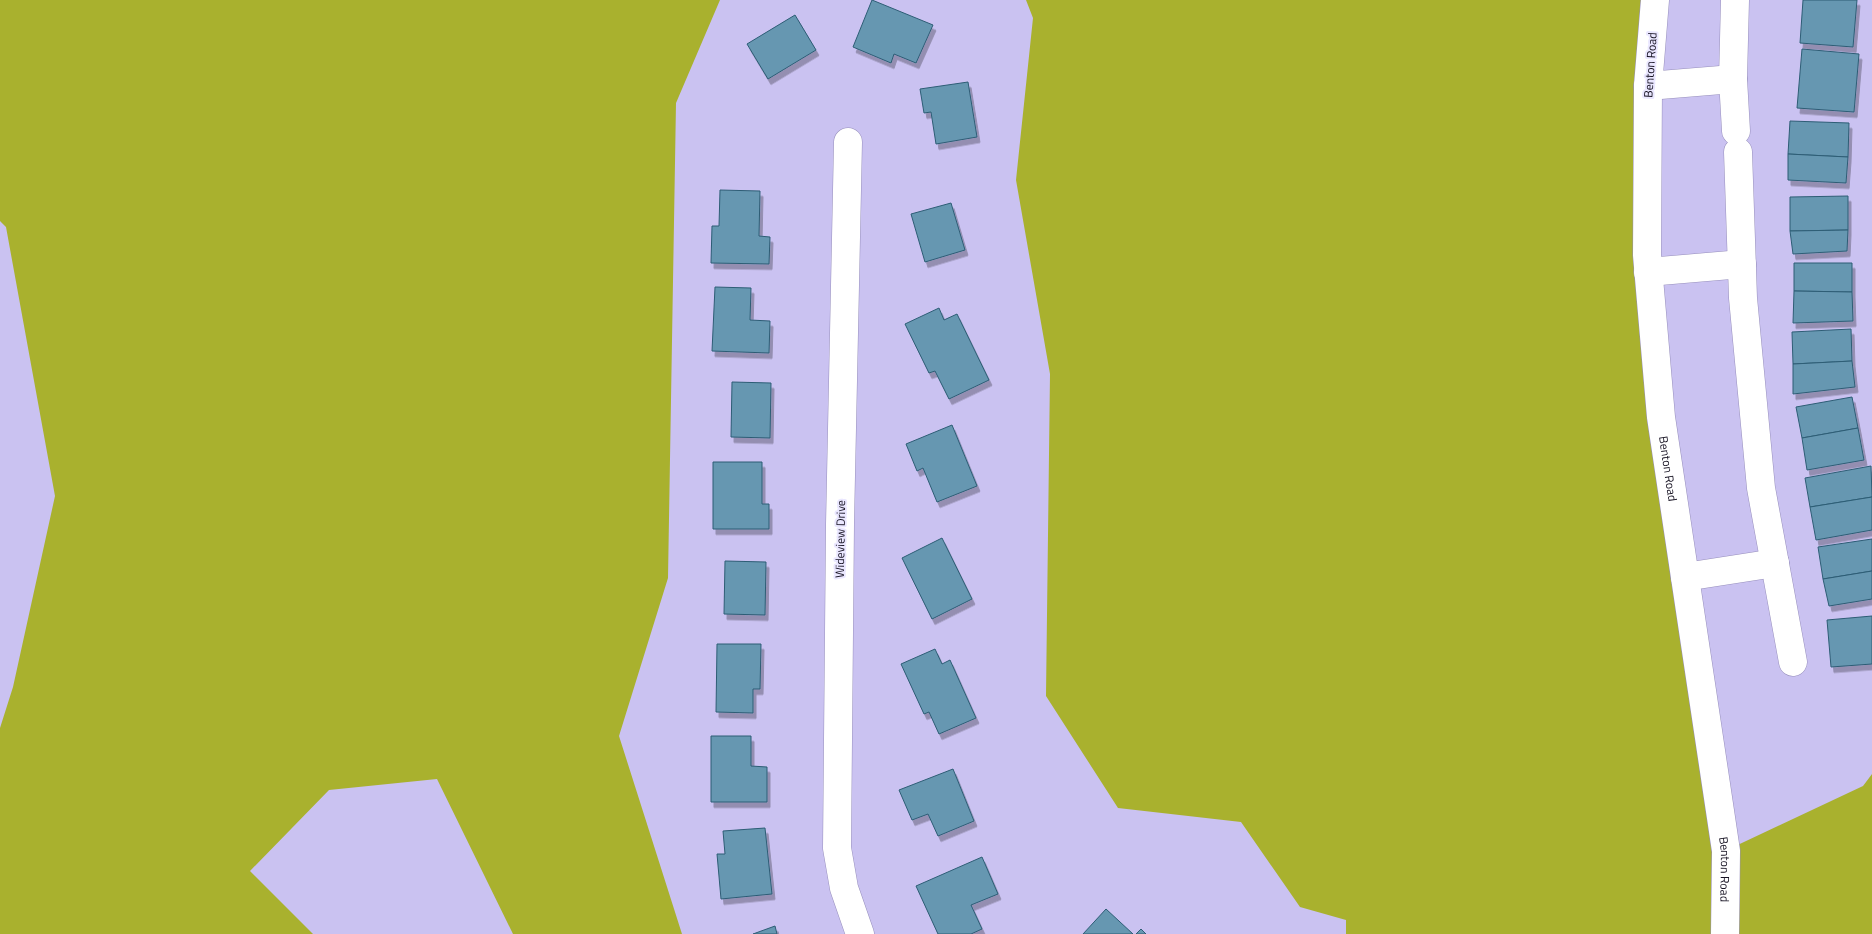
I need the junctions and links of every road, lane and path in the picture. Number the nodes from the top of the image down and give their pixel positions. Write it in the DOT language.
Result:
graph roads {
  1 [pos="1655,0"];
  2 [pos="1735,0"];
  3 [pos="1733,79"];
  4 [pos="1648,86"];
  5 [pos="848,142"];
  6 [pos="1742,264"];
  7 [pos="1648,272"];
  8 [pos="1775,563"];
  9 [pos="1685,578"];
  10 [pos="1793,662"];
  11 [pos="860,934"];
  12 [pos="1725,934"];
  1 -- 4 [label="street, Benton Road"];
  2 -- 3 [label="street"];
  3 -- 4 [label="street"];
  3 -- 6 [label="street"];
  4 -- 7 [label="street, Benton Road"];
  5 -- 11 [label="street, Wideview Drive"];
  6 -- 7 [label="street"];
  6 -- 8 [label="street"];
  7 -- 9 [label="street, Benton Road"];
  8 -- 9 [label="street"];
  8 -- 10 [label="street"];
  9 -- 12 [label="street, Benton Road"];
}
